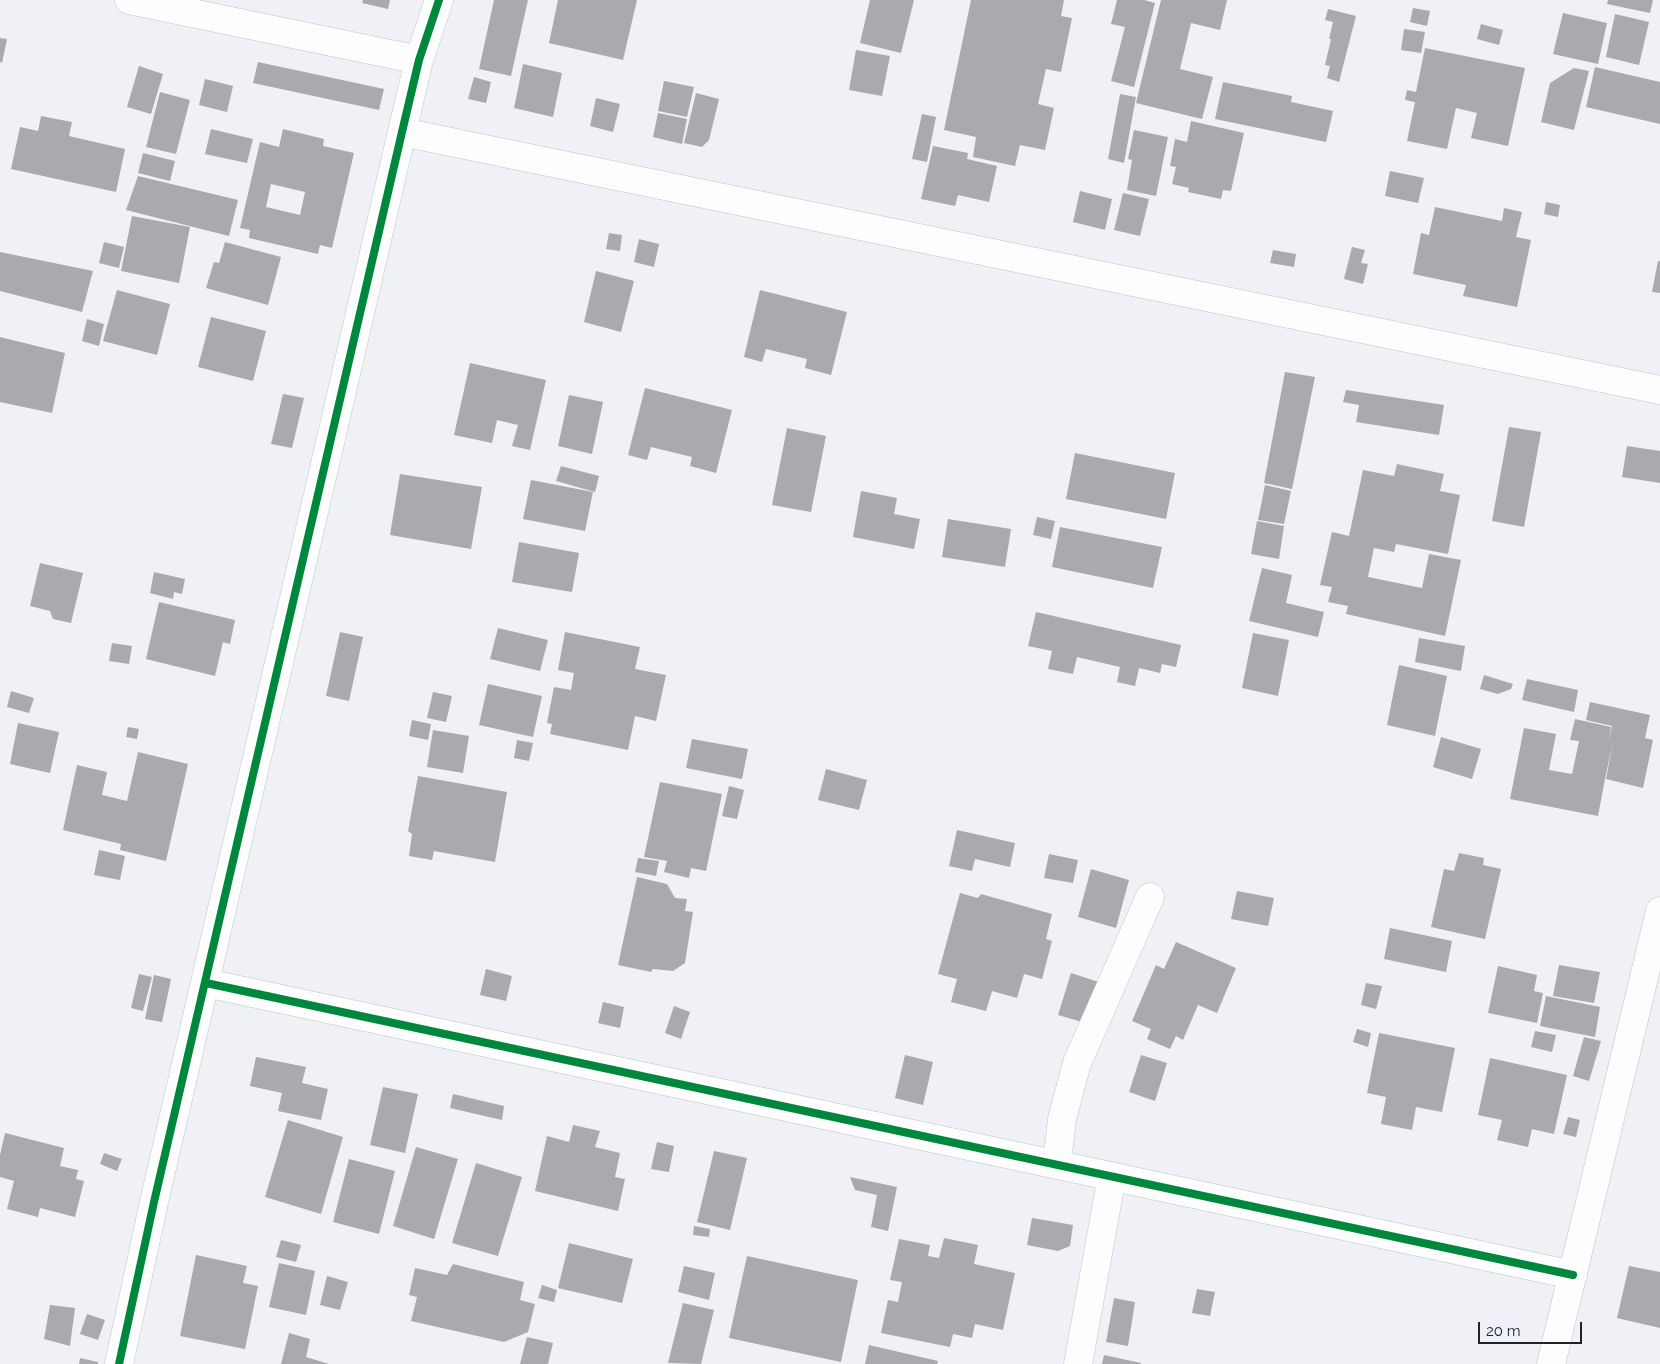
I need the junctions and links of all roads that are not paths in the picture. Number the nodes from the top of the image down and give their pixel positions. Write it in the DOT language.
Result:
graph roads {
  1 [pos="128,0"];
  2 [pos="439,0"];
  3 [pos="420,60"];
  4 [pos="402,132"];
  5 [pos="1660,390"];
  6 [pos="1150,897"];
  7 [pos="1659,919"];
  8 [pos="206,983"];
  9 [pos="1057,1164"];
  10 [pos="1112,1176"];
  11 [pos="1573,1274"];
  12 [pos="119,1364"];
  13 [pos="1078,1364"];
  14 [pos="1551,1364"];
  1 -- 3 [label="street"];
  2 -- 3 [label="street"];
  3 -- 4 [label="street"];
  4 -- 5 [label="street"];
  4 -- 8 [label="street"];
  6 -- 9 [label="street"];
  7 -- 11 [label="street"];
  8 -- 9 [label="street"];
  8 -- 12 [label="street"];
  9 -- 10 [label="street"];
  10 -- 11 [label="street"];
  10 -- 13 [label="street"];
  11 -- 14 [label="street"];
}
